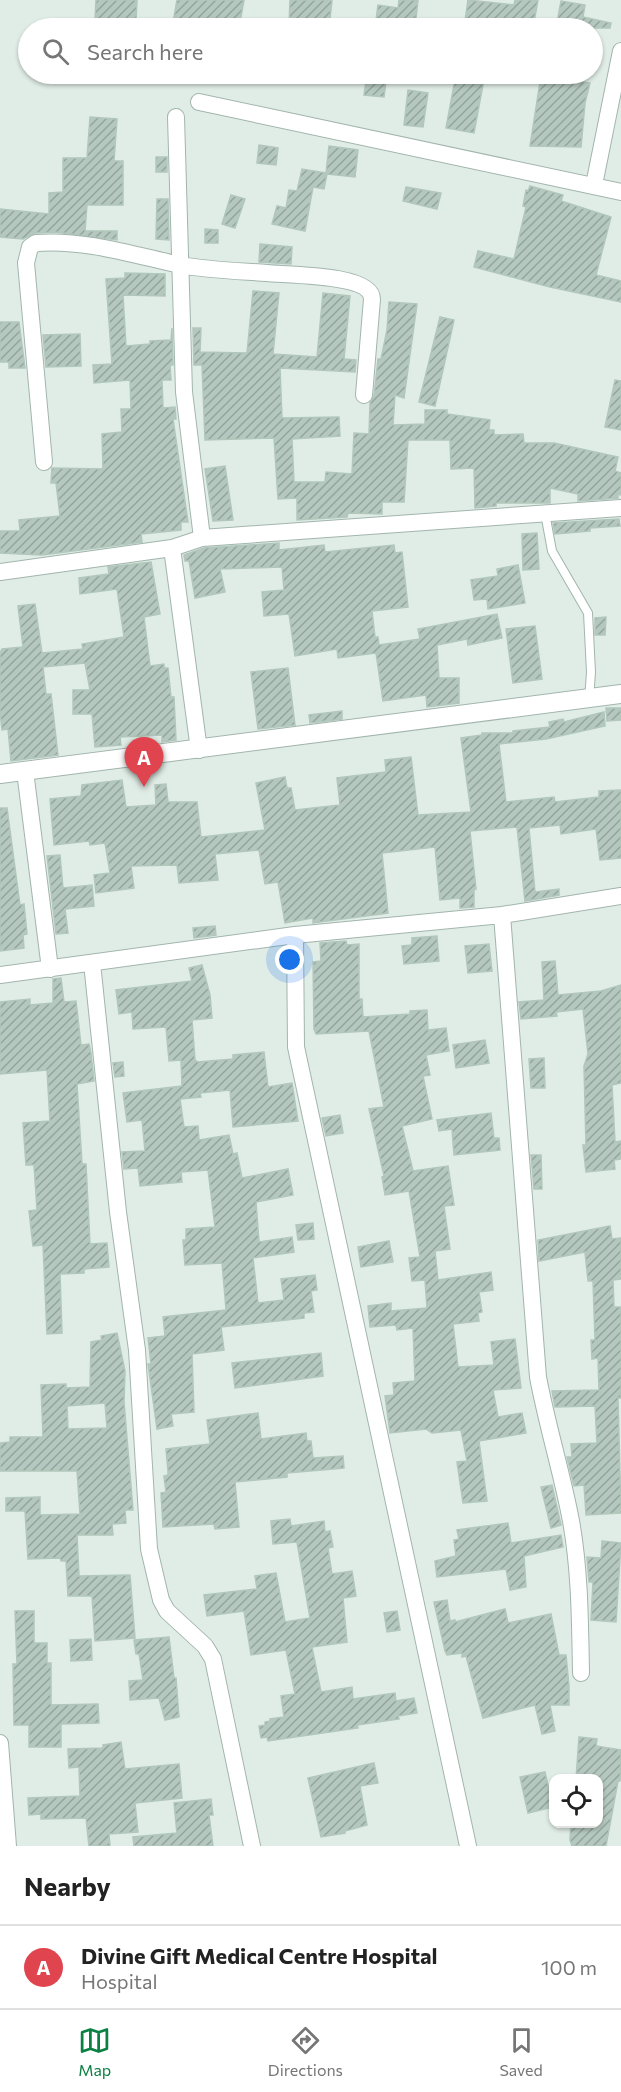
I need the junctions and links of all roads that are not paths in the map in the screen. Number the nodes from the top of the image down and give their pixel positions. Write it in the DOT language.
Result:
graph roads {
  1 [pos="621,51"];
  2 [pos="199,102"];
  3 [pos="176,117"];
  4 [pos="594,185"];
  5 [pos="621,192"];
  6 [pos="180,264"];
  7 [pos="364,395"];
  8 [pos="44,462"];
  9 [pos="621,508"];
  10 [pos="545,513"];
  11 [pos="202,538"];
  12 [pos="172,548"];
  13 [pos="0,572"];
  14 [pos="621,694"];
  15 [pos="590,700"];
  16 [pos="199,750"];
  17 [pos="25,771"];
  18 [pos="0,774"];
  19 [pos="621,896"];
  20 [pos="502,915"];
  21 [pos="295,935"];
  22 [pos="92,963"];
  23 [pos="50,969"];
  24 [pos="0,975"];
  25 [pos="581,1673"];
  26 [pos="0,1743"];
  27 [pos="8,1846"];
  28 [pos="252,1846"];
  29 [pos="468,1846"];
  1 -- 4 [label="street"];
  2 -- 4 [label="street"];
  3 -- 6 [label="street"];
  4 -- 5 [label="street"];
  6 -- 7 [label="street"];
  6 -- 8 [label="street"];
  6 -- 11 [label="street"];
  9 -- 10 [label="street"];
  10 -- 11 [label="street"];
  10 -- 15 [label="lane"];
  11 -- 12 [label="street"];
  12 -- 13 [label="street"];
  12 -- 16 [label="street"];
  14 -- 15 [label="street"];
  15 -- 16 [label="street"];
  16 -- 17 [label="street"];
  17 -- 18 [label="street"];
  17 -- 23 [label="street"];
  19 -- 20 [label="street"];
  20 -- 21 [label="street"];
  20 -- 25 [label="street"];
  21 -- 22 [label="street"];
  21 -- 29 [label="street"];
  22 -- 23 [label="street"];
  22 -- 28 [label="street"];
  23 -- 24 [label="street"];
  26 -- 27 [label="street"];
}
